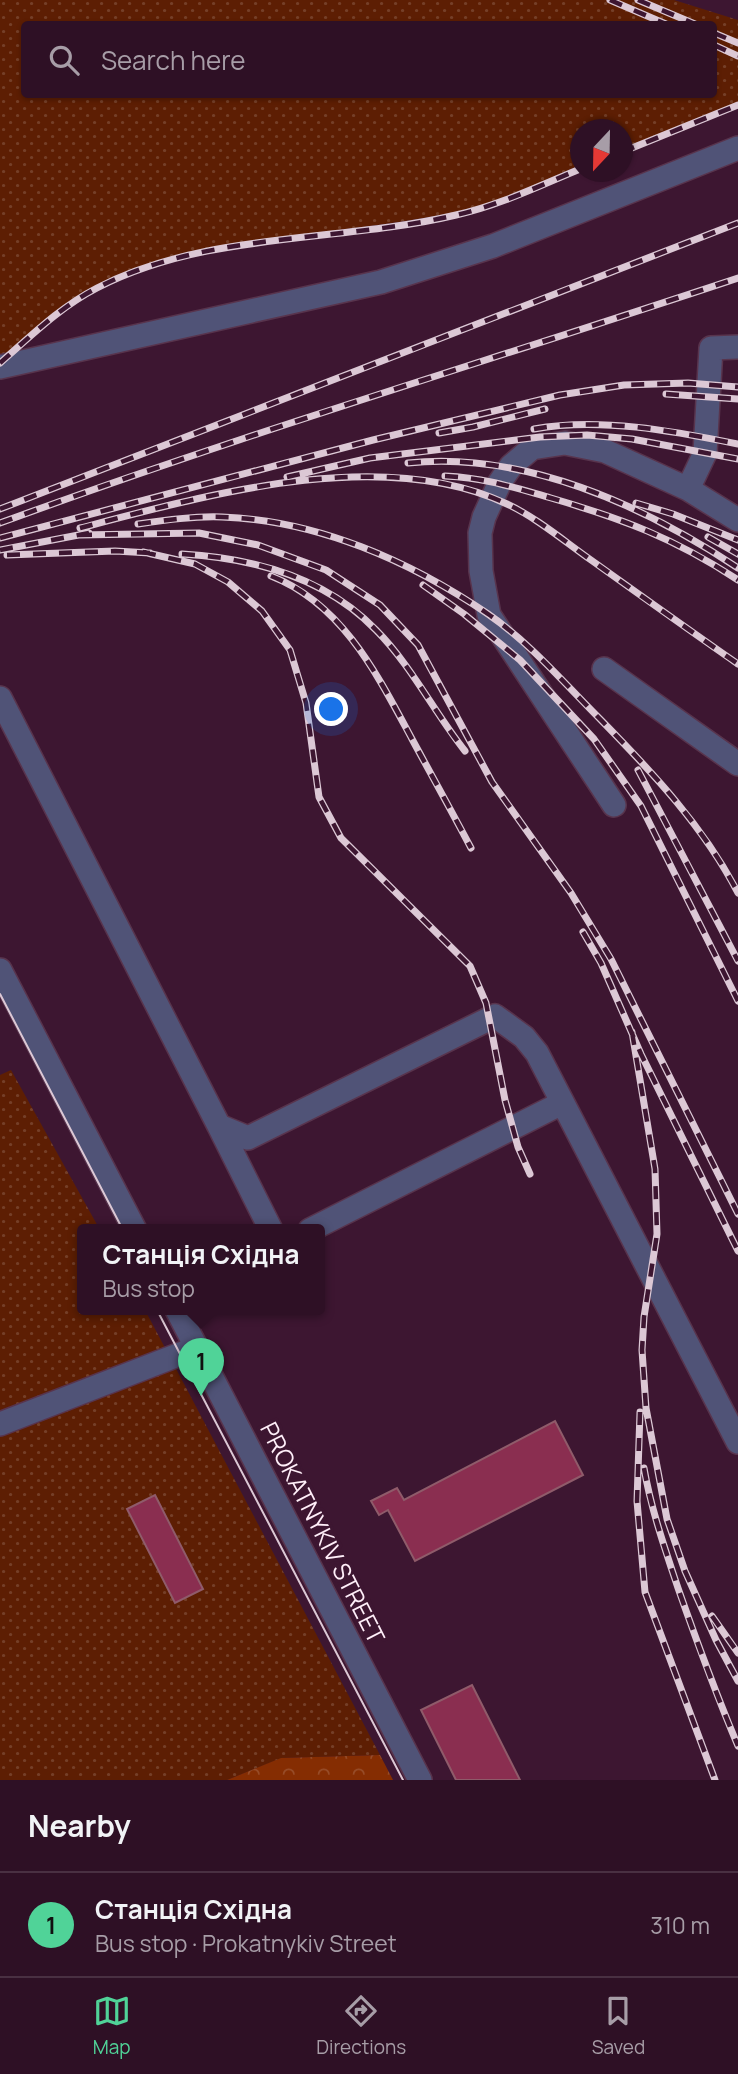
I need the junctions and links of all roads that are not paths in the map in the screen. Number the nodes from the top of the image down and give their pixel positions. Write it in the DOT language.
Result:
graph roads {
  1 [pos="738,148"];
  2 [pos="738,348"];
  3 [pos="0,367"];
  4 [pos="688,489"];
  5 [pos="738,520"];
  6 [pos="604,669"];
  7 [pos="0,698"];
  8 [pos="738,764"];
  9 [pos="614,805"];
  10 [pos="0,970"];
  11 [pos="562,1102"];
  12 [pos="219,1126"];
  13 [pos="132,1224"];
  14 [pos="268,1224"];
  15 [pos="322,1224"];
  16 [pos="180,1315"];
  17 [pos="196,1348"];
  18 [pos="0,1424"];
  19 [pos="738,1442"];
  20 [pos="420,1780"];
  1 -- 3 [label="street"];
  2 -- 4 [label="street"];
  4 -- 5 [label="street"];
  4 -- 9 [label="street"];
  6 -- 8 [label="street"];
  7 -- 12 [label="street"];
  10 -- 13 [label="street"];
  11 -- 12 [label="street"];
  11 -- 15 [label="street"];
  11 -- 19 [label="street"];
  12 -- 14 [label="street"];
  16 -- 17 [label="street, PROKATNYKIV STREET"];
  17 -- 18 [label="street"];
  17 -- 20 [label="street, PROKATNYKIV STREET"];
}
